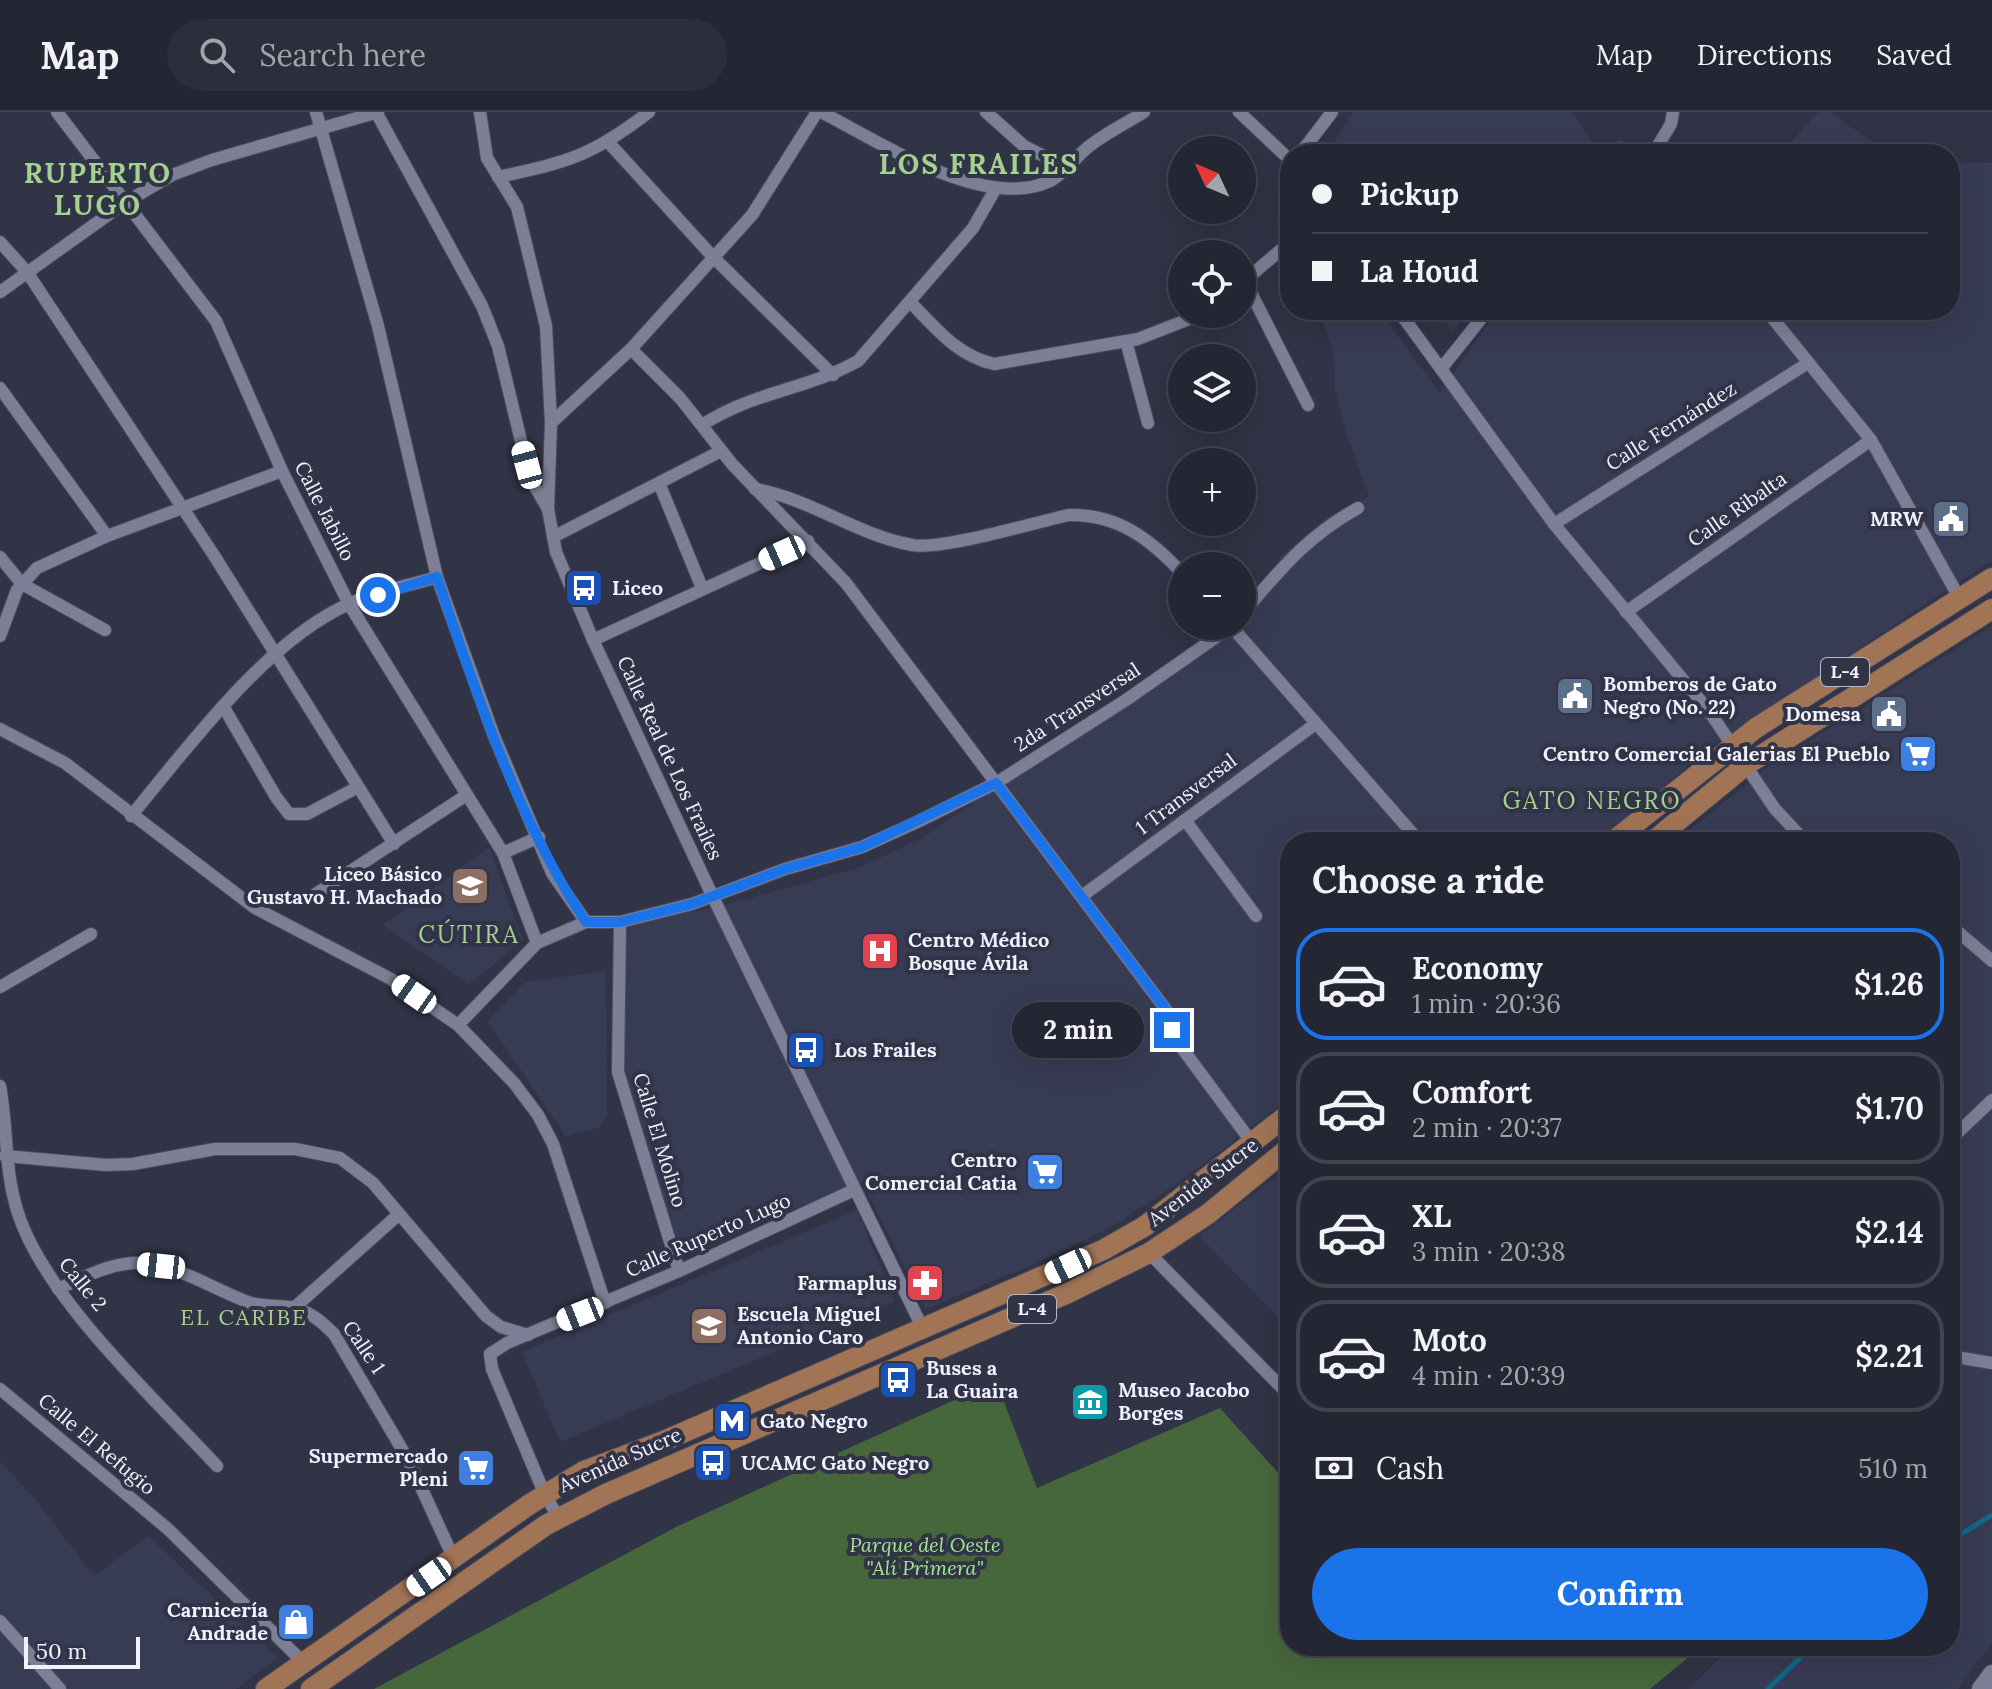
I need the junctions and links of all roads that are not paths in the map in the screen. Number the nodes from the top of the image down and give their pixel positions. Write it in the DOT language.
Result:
graph roads {
  1 [pos="57,112"];
  2 [pos="316,112"];
  3 [pos="480,112"];
  4 [pos="649,112"];
  5 [pos="819,112"];
  6 [pos="986,112"];
  7 [pos="1144,112"];
  8 [pos="1239,112"];
  9 [pos="1332,112"];
  10 [pos="1673,112"];
  11 [pos="377,113"];
  12 [pos="322,130"];
  13 [pos="609,143"];
  14 [pos="1308,144"];
  15 [pos="1659,144"];
  16 [pos="1280,151"];
  17 [pos="1067,168"];
  18 [pos="498,177"];
  19 [pos="996,188"];
  20 [pos="126,202"];
  21 [pos="0,242"];
  22 [pos="1280,251"];
  23 [pos="714,258"];
  24 [pos="27,272"];
  25 [pos="1256,272"];
  26 [pos="0,292"];
  27 [pos="910,302"];
  28 [pos="1256,305"];
  29 [pos="1405,320"];
  30 [pos="1480,320"];
  31 [pos="1774,320"];
  32 [pos="1168,326"];
  33 [pos="1126,341"];
  34 [pos="631,349"];
  35 [pos="1808,363"];
  36 [pos="1441,369"];
  37 [pos="833,375"];
  38 [pos="0,388"];
  39 [pos="1308,405"];
  40 [pos="551,423"];
  41 [pos="1148,423"];
  42 [pos="702,425"];
  43 [pos="1871,440"];
  44 [pos="721,451"];
  45 [pos="282,471"];
  46 [pos="659,483"];
  47 [pos="755,489"];
  48 [pos="1358,508"];
  49 [pos="183,509"];
  50 [pos="548,509"];
  51 [pos="1554,524"];
  52 [pos="107,536"];
  53 [pos="553,537"];
  54 [pos="808,541"];
  55 [pos="0,557"];
  56 [pos="1168,560"];
  57 [pos="437,577"];
  58 [pos="1992,578"];
  59 [pos="22,584"];
  60 [pos="702,588"];
  61 [pos="1256,598"];
  62 [pos="1960,599"];
  63 [pos="349,604"];
  64 [pos="1992,609"];
  65 [pos="1626,612"];
  66 [pos="105,630"];
  67 [pos="0,636"];
  68 [pos="593,640"];
  69 [pos="1211,640"];
  70 [pos="1243,640"];
  71 [pos="276,654"];
  72 [pos="223,706"];
  73 [pos="1314,725"];
  74 [pos="0,729"];
  75 [pos="1731,745"];
  76 [pos="1746,765"];
  77 [pos="996,783"];
  78 [pos="356,788"];
  79 [pos="465,796"];
  80 [pos="131,816"];
  81 [pos="1185,820"];
  82 [pos="1411,832"];
  83 [pos="1624,832"];
  84 [pos="1664,832"];
  85 [pos="1797,832"];
  86 [pos="539,837"];
  87 [pos="394,844"];
  88 [pos="503,853"];
  89 [pos="712,895"];
  90 [pos="1082,896"];
  91 [pos="305,901"];
  92 [pos="1256,916"];
  93 [pos="586,922"];
  94 [pos="620,922"];
  95 [pos="91,934"];
  96 [pos="1960,934"];
  97 [pos="537,943"];
  98 [pos="1992,961"];
  99 [pos="0,987"];
  100 [pos="458,1025"];
  101 [pos="0,1086"];
  102 [pos="1992,1100"];
  103 [pos="1280,1121"];
  104 [pos="1960,1130"];
  105 [pos="1253,1144"];
  106 [pos="5,1156"];
  107 [pos="1280,1163"];
  108 [pos="854,1190"];
  109 [pos="398,1215"];
  110 [pos="1149,1253"];
  111 [pos="679,1271"];
  112 [pos="58,1289"];
  113 [pos="605,1303"];
  114 [pos="295,1307"];
  115 [pos="923,1329"];
  116 [pos="528,1335"];
  117 [pos="1960,1358"];
  118 [pos="1992,1363"];
  119 [pos="1280,1386"];
  120 [pos="0,1389"];
  121 [pos="217,1466"];
  122 [pos="545,1495"];
  123 [pos="559,1518"];
  124 [pos="454,1559"];
  125 [pos="0,1621"];
  126 [pos="304,1663"];
  127 [pos="60,1689"];
  128 [pos="266,1689"];
  129 [pos="311,1689"];
  1 -- 20 [label="street, Calle Jabillo"];
  2 -- 12 [label="street"];
  3 -- 18 [label="street"];
  4 -- 13 [label="street"];
  5 -- 19 [label="street"];
  5 -- 23 [label="street"];
  6 -- 17 [label="street"];
  7 -- 17 [label="street"];
  8 -- 16 [label="street"];
  9 -- 14 [label="street"];
  10 -- 15 [label="street"];
  11 -- 12 [label="street"];
  11 -- 50 [label="street"];
  12 -- 20 [label="street"];
  12 -- 57 [label="street"];
  13 -- 18 [label="street"];
  13 -- 23 [label="street"];
  17 -- 19 [label="street"];
  18 -- 40 [label="street"];
  19 -- 27 [label="street"];
  20 -- 24 [label="street"];
  20 -- 45 [label="street, Calle Jabillo"];
  21 -- 24 [label="street"];
  22 -- 25 [label="street"];
  23 -- 34 [label="street"];
  23 -- 37 [label="street"];
  24 -- 26 [label="street"];
  24 -- 49 [label="street"];
  27 -- 33 [label="street"];
  27 -- 37 [label="street"];
  28 -- 39 [label="street"];
  29 -- 36 [label="street"];
  30 -- 36 [label="street"];
  31 -- 35 [label="street"];
  32 -- 33 [label="street"];
  33 -- 41 [label="street"];
  34 -- 40 [label="street"];
  34 -- 42 [label="street"];
  35 -- 43 [label="street"];
  35 -- 51 [label="street, Calle Fernández"];
  36 -- 51 [label="street"];
  37 -- 42 [label="street"];
  38 -- 52 [label="street"];
  40 -- 50 [label="street"];
  42 -- 44 [label="street"];
  43 -- 62 [label="street"];
  43 -- 65 [label="street, Calle Ribalta"];
  44 -- 46 [label="street"];
  44 -- 47 [label="street"];
  45 -- 49 [label="street"];
  45 -- 63 [label="street, Calle Jabillo"];
  46 -- 53 [label="street"];
  46 -- 60 [label="street"];
  47 -- 54 [label="street"];
  47 -- 56 [label="street"];
  48 -- 61 [label="street"];
  49 -- 52 [label="street"];
  49 -- 71 [label="street"];
  50 -- 53 [label="street, Calle Real de Los Frailes"];
  51 -- 65 [label="street"];
  52 -- 59 [label="street"];
  53 -- 68 [label="street, Calle Real de Los Frailes"];
  54 -- 60 [label="street"];
  54 -- 77 [label="street"];
  55 -- 59 [label="street"];
  57 -- 63 [label="street"];
  57 -- 86 [label="street"];
  58 -- 62 [label="main road, L-4"];
  59 -- 66 [label="street"];
  59 -- 67 [label="street"];
  60 -- 68 [label="street"];
  62 -- 75 [label="main road, L-4"];
  63 -- 71 [label="street"];
  63 -- 79 [label="street, Calle Jabillo"];
  64 -- 76 [label="main road, L-4"];
  65 -- 75 [label="street"];
  68 -- 89 [label="street, Calle Real de Los Frailes"];
  69 -- 77 [label="street, 2da Transversal"];
  70 -- 73 [label="street"];
  71 -- 72 [label="street"];
  71 -- 78 [label="street"];
  72 -- 78 [label="street"];
  72 -- 80 [label="street"];
  73 -- 81 [label="street, 1 Transversal"];
  73 -- 82 [label="street"];
  74 -- 80 [label="street"];
  75 -- 76 [label="street"];
  75 -- 83 [label="main road, L-4"];
  76 -- 84 [label="main road, L-4"];
  76 -- 85 [label="street"];
  77 -- 89 [label="street, 2da Transversal"];
  77 -- 90 [label="street"];
  78 -- 87 [label="street"];
  79 -- 87 [label="street"];
  79 -- 88 [label="street, Calle Jabillo"];
  80 -- 100 [label="street"];
  81 -- 90 [label="street, 1 Transversal"];
  81 -- 92 [label="street"];
  86 -- 88 [label="street"];
  86 -- 93 [label="street"];
  87 -- 91 [label="street"];
  88 -- 97 [label="street, Calle Jabillo"];
  89 -- 94 [label="street, 2da Transversal"];
  89 -- 108 [label="street, Calle Real de Los Frailes"];
  90 -- 105 [label="street"];
  93 -- 94 [label="street, 2da Transversal"];
  93 -- 97 [label="street"];
  94 -- 111 [label="street, Calle El Molino"];
  95 -- 99 [label="street"];
  96 -- 98 [label="street"];
  97 -- 100 [label="street"];
  100 -- 113 [label="street"];
  101 -- 106 [label="street, Calle 2"];
  102 -- 104 [label="street"];
  103 -- 105 [label="main road, Avenida Sucre / L-4"];
  105 -- 115 [label="main road, Avenida Sucre / L-4"];
  106 -- 109 [label="street"];
  106 -- 112 [label="street, Calle 2"];
  107 -- 110 [label="main road, Avenida Sucre / L-4"];
  108 -- 111 [label="street, Calle Ruperto Lugo"];
  108 -- 115 [label="street, Calle Real de Los Frailes"];
  109 -- 114 [label="street"];
  109 -- 116 [label="street"];
  110 -- 119 [label="street"];
  110 -- 123 [label="main road, Avenida Sucre / L-4"];
  111 -- 113 [label="street, Calle Ruperto Lugo"];
  112 -- 114 [label="street, Calle 1"];
  112 -- 121 [label="street, Calle 2"];
  113 -- 116 [label="street, Calle Ruperto Lugo"];
  114 -- 124 [label="street, Calle 1"];
  115 -- 122 [label="main road, Avenida Sucre / L-4"];
  116 -- 122 [label="street, Calle Ruperto Lugo"];
  117 -- 118 [label="street"];
  120 -- 126 [label="street, Calle El Refugio"];
  122 -- 123 [label="street"];
  122 -- 124 [label="main road, Avenida Sucre / L-4"];
  123 -- 129 [label="main road, Avenida Sucre / L-4"];
  124 -- 126 [label="main road, Avenida Sucre / L-4"];
  125 -- 127 [label="street"];
  126 -- 128 [label="main road, Avenida Sucre / L-4"];
}
